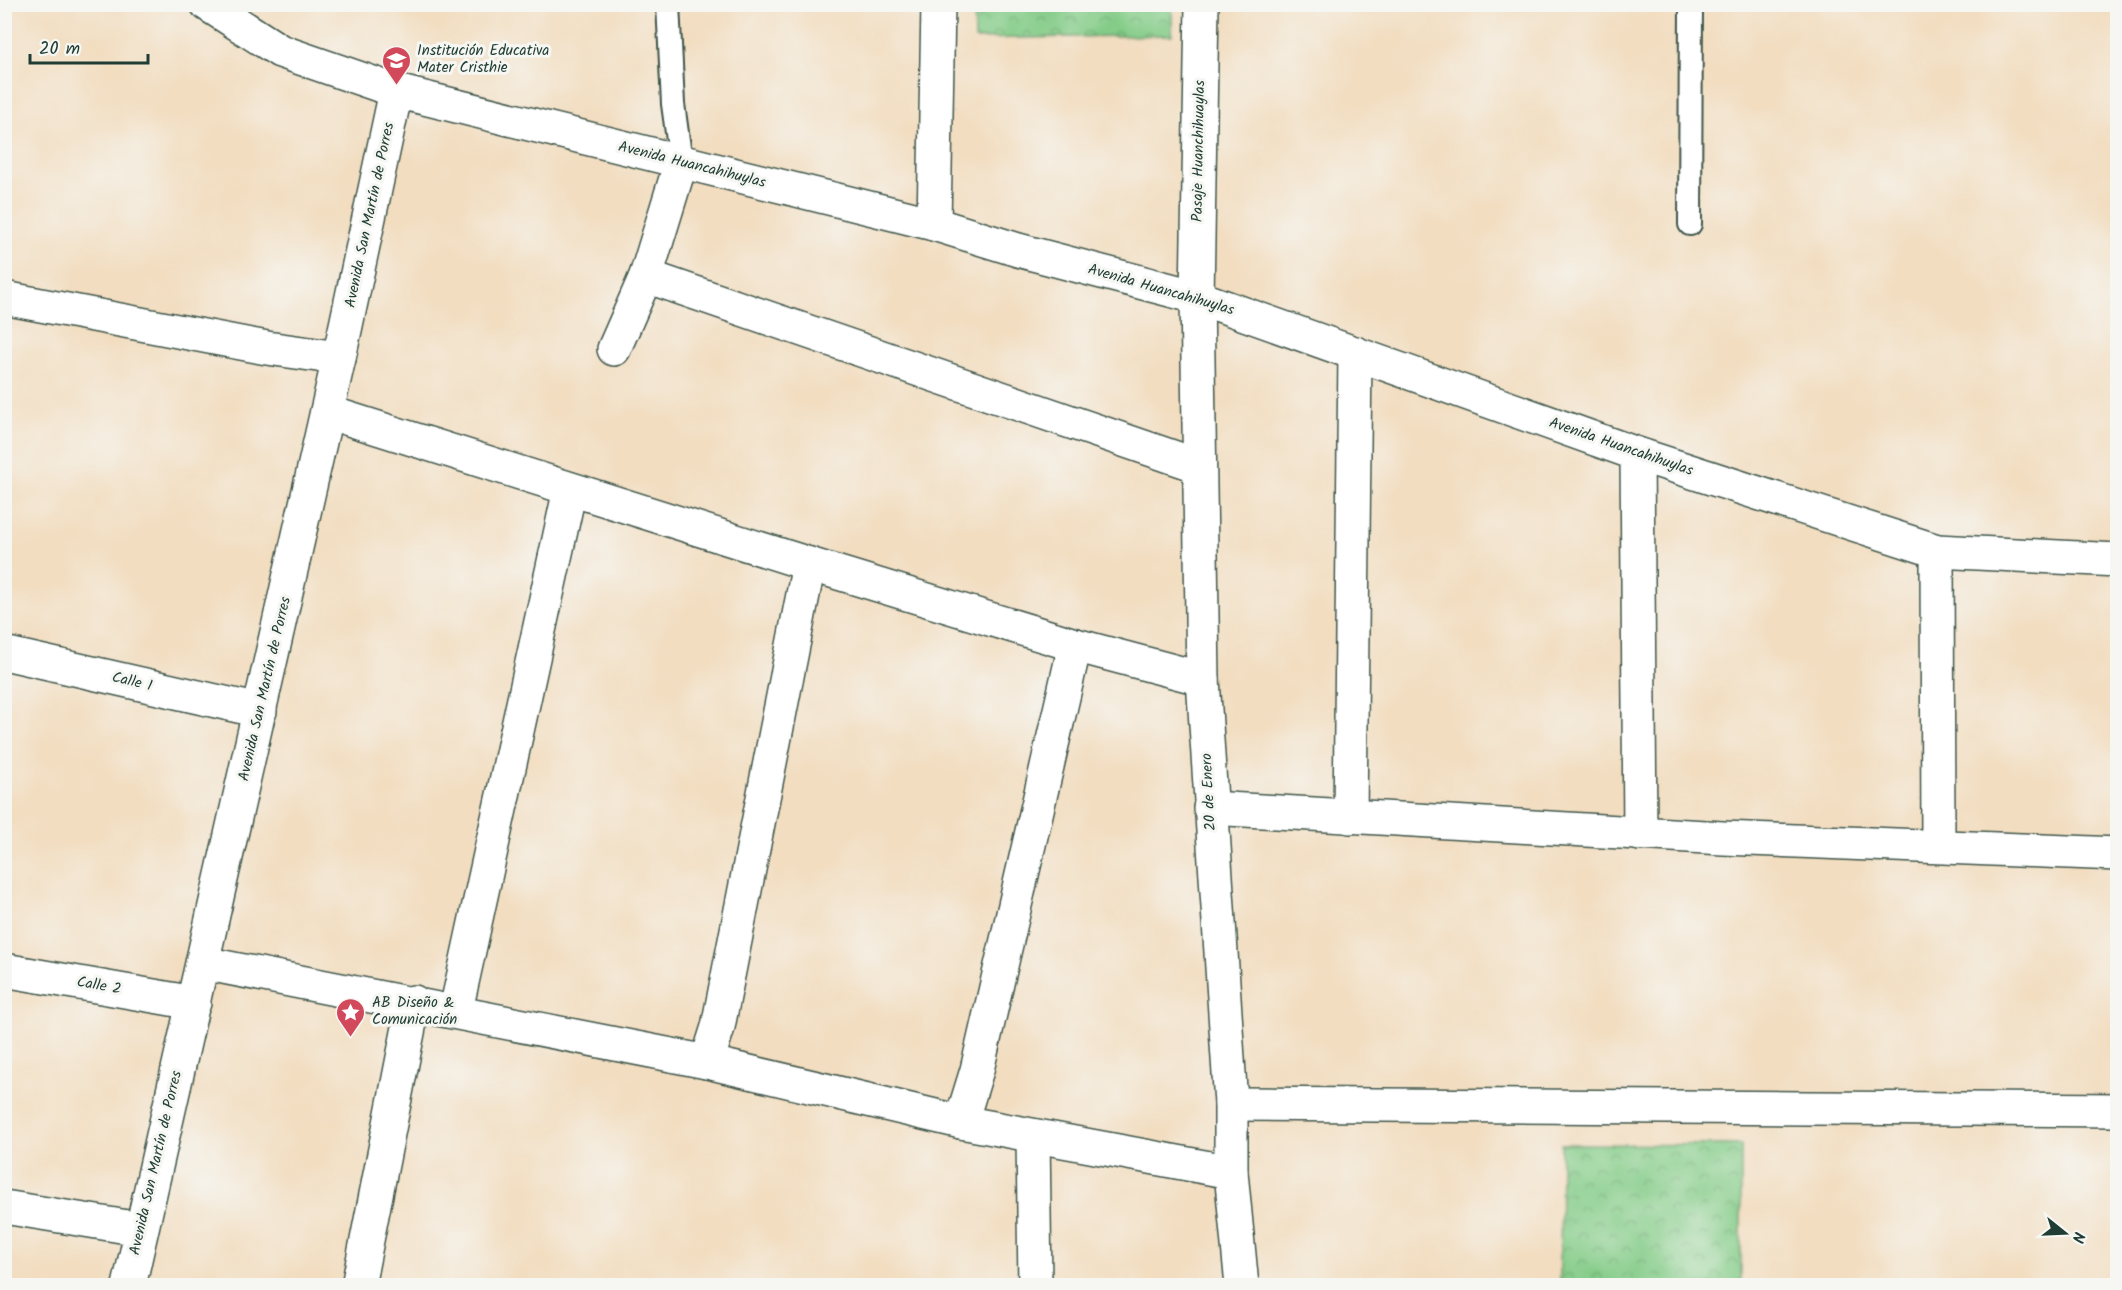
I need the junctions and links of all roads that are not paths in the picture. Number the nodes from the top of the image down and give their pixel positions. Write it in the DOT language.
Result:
graph roads {
  1 [pos="207,4"];
  2 [pos="668,4"];
  3 [pos="938,4"];
  4 [pos="1202,4"];
  5 [pos="1691,4"];
  6 [pos="396,91"];
  7 [pos="681,162"];
  8 [pos="934,224"];
  9 [pos="1690,224"];
  10 [pos="645,276"];
  11 [pos="1197,297"];
  12 [pos="4,298"];
  13 [pos="614,349"];
  14 [pos="1355,353"];
  15 [pos="339,358"];
  16 [pos="327,412"];
  17 [pos="1637,454"];
  18 [pos="1199,466"];
  19 [pos="570,489"];
  20 [pos="1937,551"];
  21 [pos="2118,560"];
  22 [pos="809,564"];
  23 [pos="1075,645"];
  24 [pos="4,653"];
  25 [pos="1203,679"];
  26 [pos="260,711"];
  27 [pos="1210,808"];
  28 [pos="1350,817"];
  29 [pos="1640,834"];
  30 [pos="1938,846"];
  31 [pos="2118,854"];
  32 [pos="203,963"];
  33 [pos="4,970"];
  34 [pos="414,1002"];
  35 [pos="194,1003"];
  36 [pos="456,1010"];
  37 [pos="707,1062"];
  38 [pos="1231,1104"];
  39 [pos="2118,1110"];
  40 [pos="962,1122"];
  41 [pos="1033,1136"];
  42 [pos="1230,1172"];
  43 [pos="4,1206"];
  44 [pos="140,1229"];
  45 [pos="129,1286"];
  46 [pos="358,1286"];
  47 [pos="1035,1286"];
  48 [pos="1242,1286"];
  1 -- 6 [label="street, Avenida Huancahihuylas"];
  2 -- 7 [label="lane"];
  3 -- 8 [label="street"];
  4 -- 11 [label="street, Pasaje Huanchihuaylas"];
  5 -- 9 [label="lane"];
  6 -- 7 [label="street, Avenida Huancahihuylas"];
  6 -- 15 [label="street, Avenida San Martín de Porres"];
  7 -- 8 [label="street, Avenida Huancahihuylas"];
  7 -- 10 [label="street"];
  8 -- 11 [label="street, Avenida Huancahihuylas"];
  10 -- 13 [label="street"];
  10 -- 18 [label="street"];
  11 -- 14 [label="street, Avenida Huancahihuylas"];
  11 -- 18 [label="street, 20 de Enero"];
  12 -- 15 [label="street"];
  14 -- 17 [label="street, Avenida Huancahihuylas"];
  14 -- 28 [label="street"];
  15 -- 16 [label="street, Avenida San Martín de Porres"];
  16 -- 19 [label="street"];
  16 -- 26 [label="street, Avenida San Martín de Porres"];
  17 -- 20 [label="street, Avenida Huancahihuylas"];
  17 -- 29 [label="street"];
  18 -- 25 [label="street, 20 de Enero"];
  19 -- 22 [label="street"];
  19 -- 36 [label="street"];
  20 -- 21 [label="street, Avenida Huancahihuylas"];
  20 -- 30 [label="street"];
  22 -- 23 [label="street"];
  22 -- 37 [label="street"];
  23 -- 25 [label="street"];
  23 -- 40 [label="street"];
  24 -- 26 [label="street, Calle 1"];
  25 -- 27 [label="street, 20 de Enero"];
  26 -- 32 [label="street, Avenida San Martín de Porres"];
  27 -- 28 [label="street"];
  27 -- 38 [label="street, 20 de Enero"];
  28 -- 29 [label="street"];
  29 -- 30 [label="street"];
  30 -- 31 [label="street"];
  32 -- 34 [label="street"];
  32 -- 35 [label="street, Avenida San Martín de Porres"];
  33 -- 35 [label="street, Calle 2"];
  34 -- 36 [label="street"];
  34 -- 46 [label="street"];
  35 -- 44 [label="street, Avenida San Martín de Porres"];
  36 -- 37 [label="street"];
  37 -- 40 [label="street"];
  38 -- 39 [label="street"];
  38 -- 42 [label="street, 20 de Enero"];
  40 -- 41 [label="street"];
  41 -- 42 [label="street"];
  41 -- 47 [label="street"];
  42 -- 48 [label="street, 20 de Enero"];
  43 -- 44 [label="street"];
  44 -- 45 [label="street, Avenida San Martín de Porres"];
}
